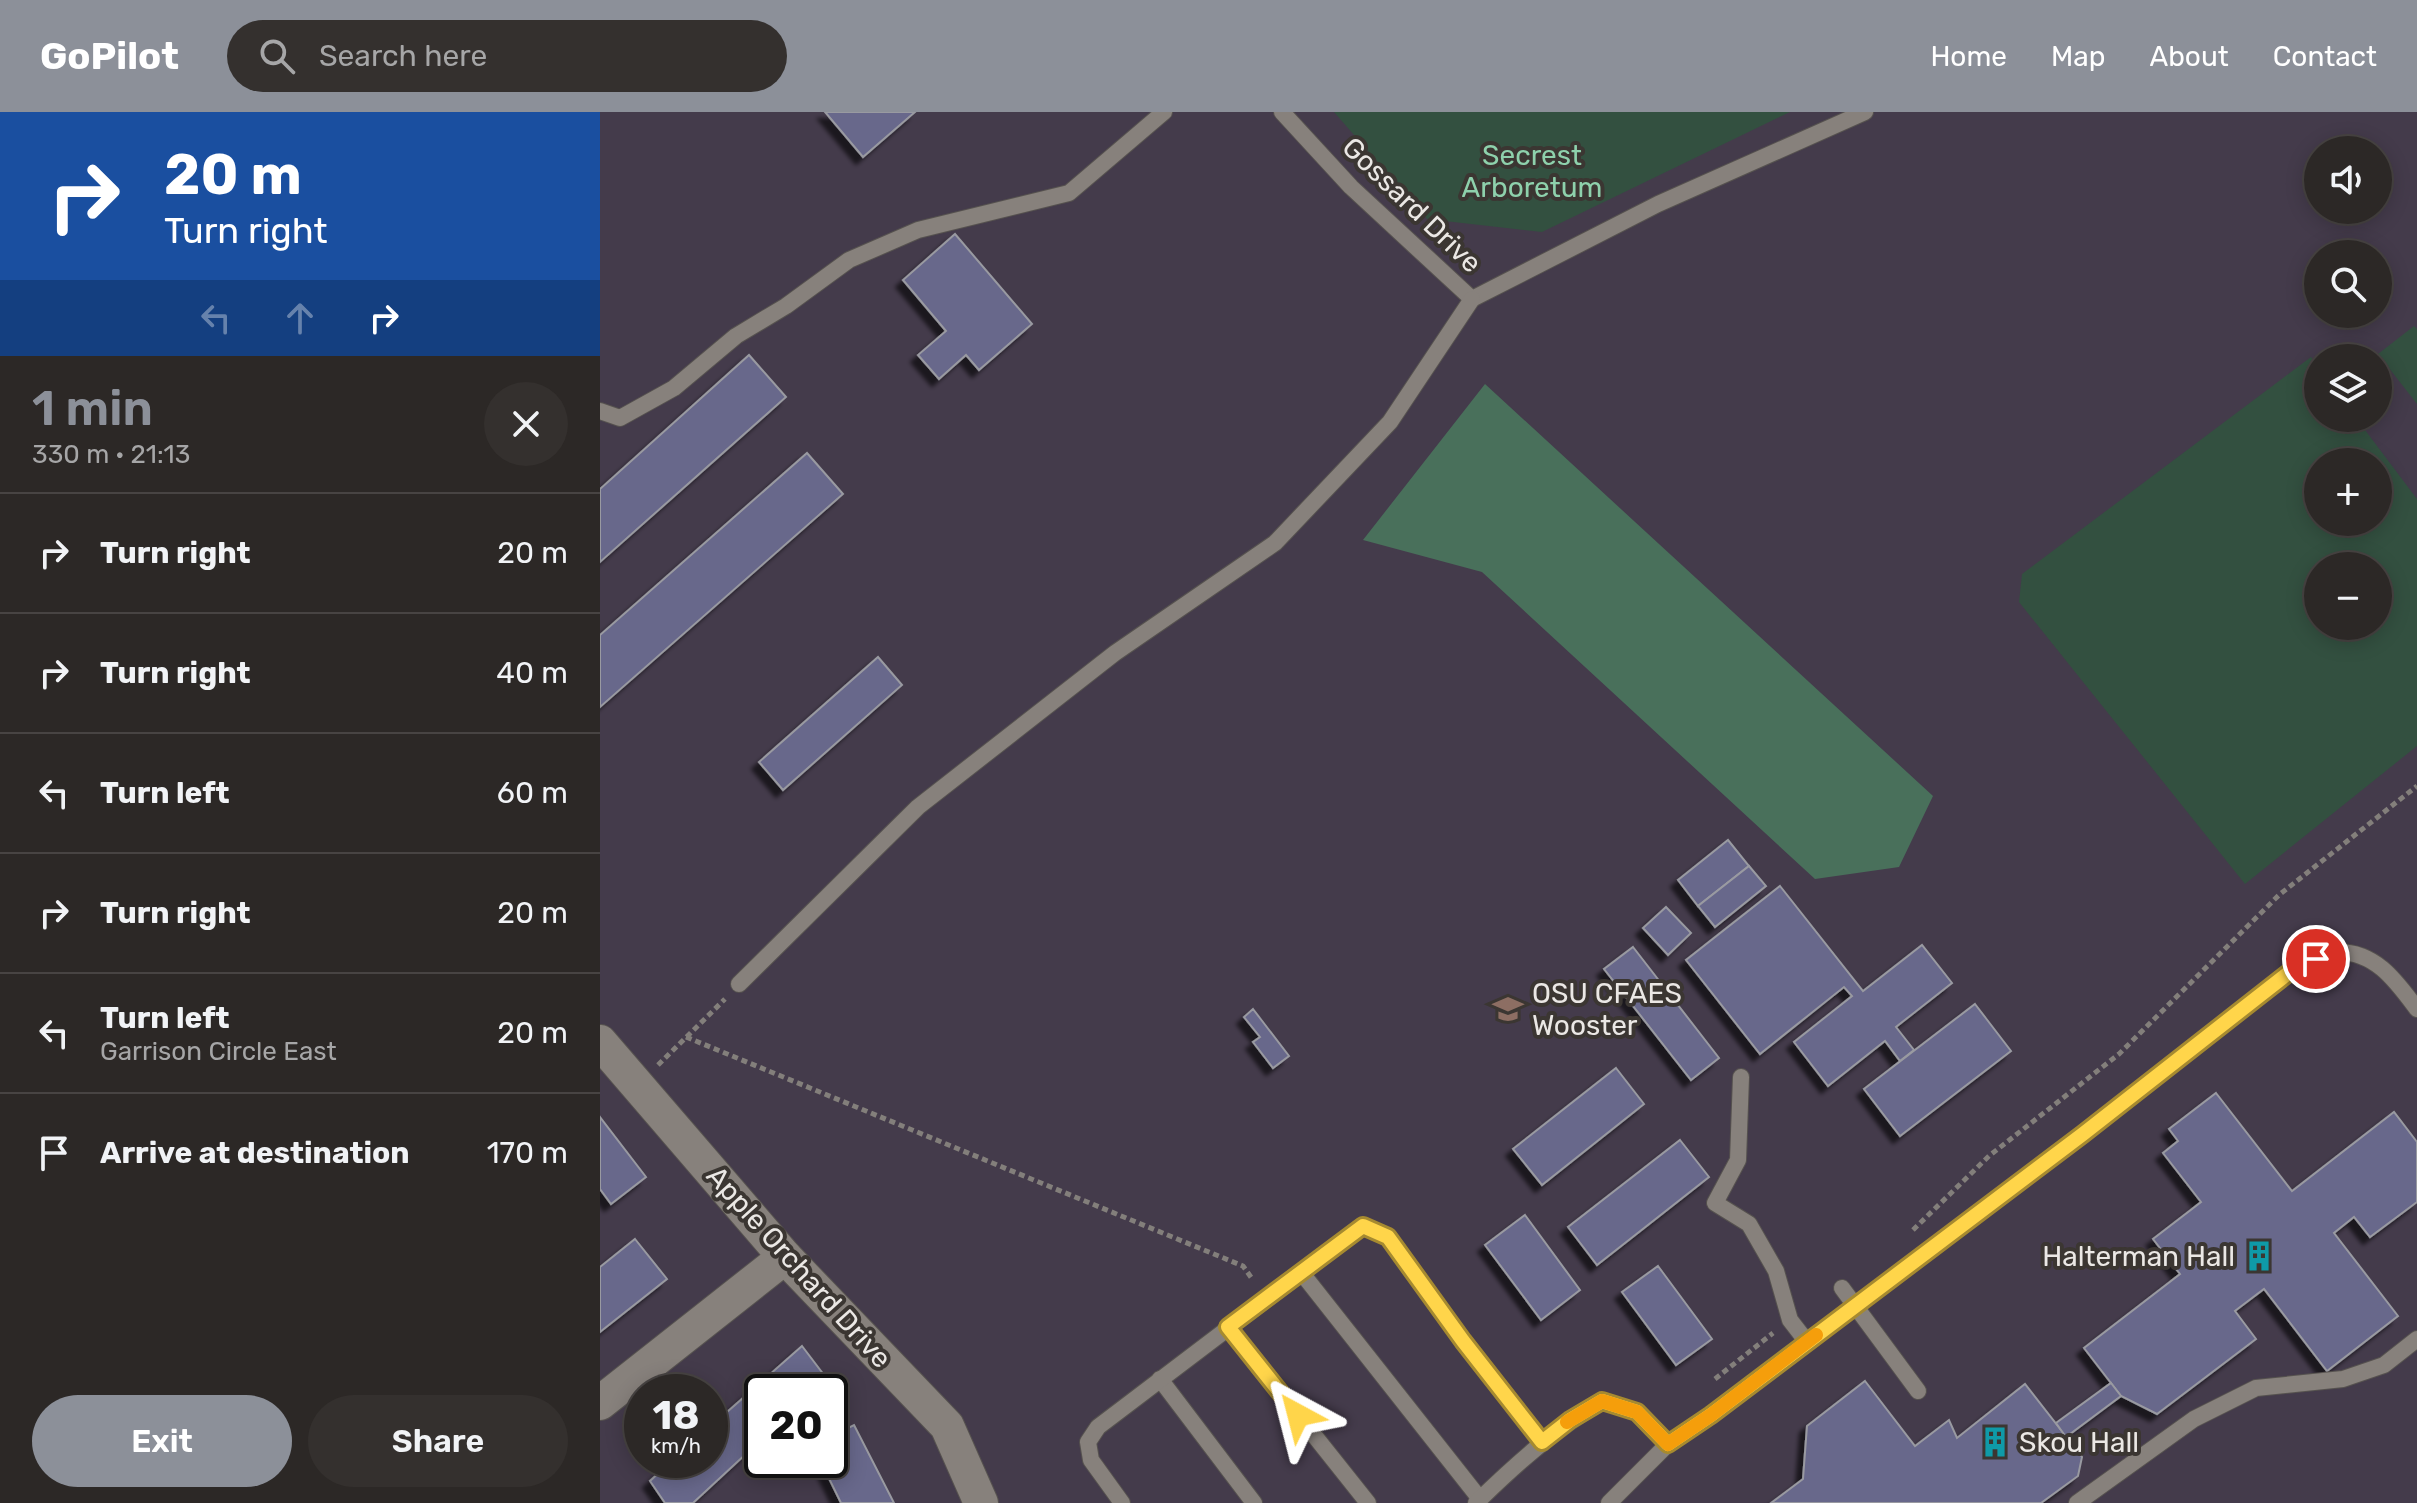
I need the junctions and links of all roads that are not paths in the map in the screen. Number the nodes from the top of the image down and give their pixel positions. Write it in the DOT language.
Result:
graph roads {
  1 [pos="1164,112"];
  2 [pos="1282,112"];
  3 [pos="1865,112"];
  4 [pos="1472,299"];
  5 [pos="600,411"];
  6 [pos="739,984"];
  7 [pos="2417,1009"];
  8 [pos="600,1042"];
  9 [pos="1741,1077"];
  10 [pos="785,1257"];
  11 [pos="1301,1272"];
  12 [pos="1842,1288"];
  13 [pos="1856,1306"];
  14 [pos="1228,1327"];
  15 [pos="2417,1339"];
  16 [pos="1807,1342"];
  17 [pos="1160,1379"];
  18 [pos="1918,1391"];
  19 [pos="600,1403"];
  20 [pos="1542,1442"];
  21 [pos="1668,1444"];
  22 [pos="1478,1501"];
  23 [pos="981,1503"];
  24 [pos="1122,1503"];
  25 [pos="1254,1503"];
  26 [pos="1368,1503"];
  27 [pos="1609,1503"];
  28 [pos="2077,1503"];
  1 -- 5 [label="lane"];
  2 -- 4 [label="lane, Gossard Drive"];
  3 -- 4 [label="lane, Gossard Drive"];
  4 -- 6 [label="lane"];
  7 -- 13 [label="lane"];
  8 -- 10 [label="street, Apple Orchard Drive"];
  9 -- 16 [label="lane"];
  10 -- 19 [label="street"];
  10 -- 23 [label="street, Apple Orchard Drive"];
  11 -- 14 [label="lane"];
  11 -- 20 [label="lane"];
  11 -- 22 [label="lane"];
  12 -- 13 [label="lane"];
  13 -- 16 [label="lane"];
  13 -- 18 [label="lane"];
  14 -- 17 [label="lane"];
  14 -- 26 [label="lane"];
  15 -- 28 [label="lane"];
  16 -- 21 [label="lane"];
  17 -- 24 [label="lane"];
  17 -- 25 [label="lane"];
  20 -- 21 [label="lane"];
  20 -- 22 [label="lane"];
  21 -- 27 [label="lane"];
}
